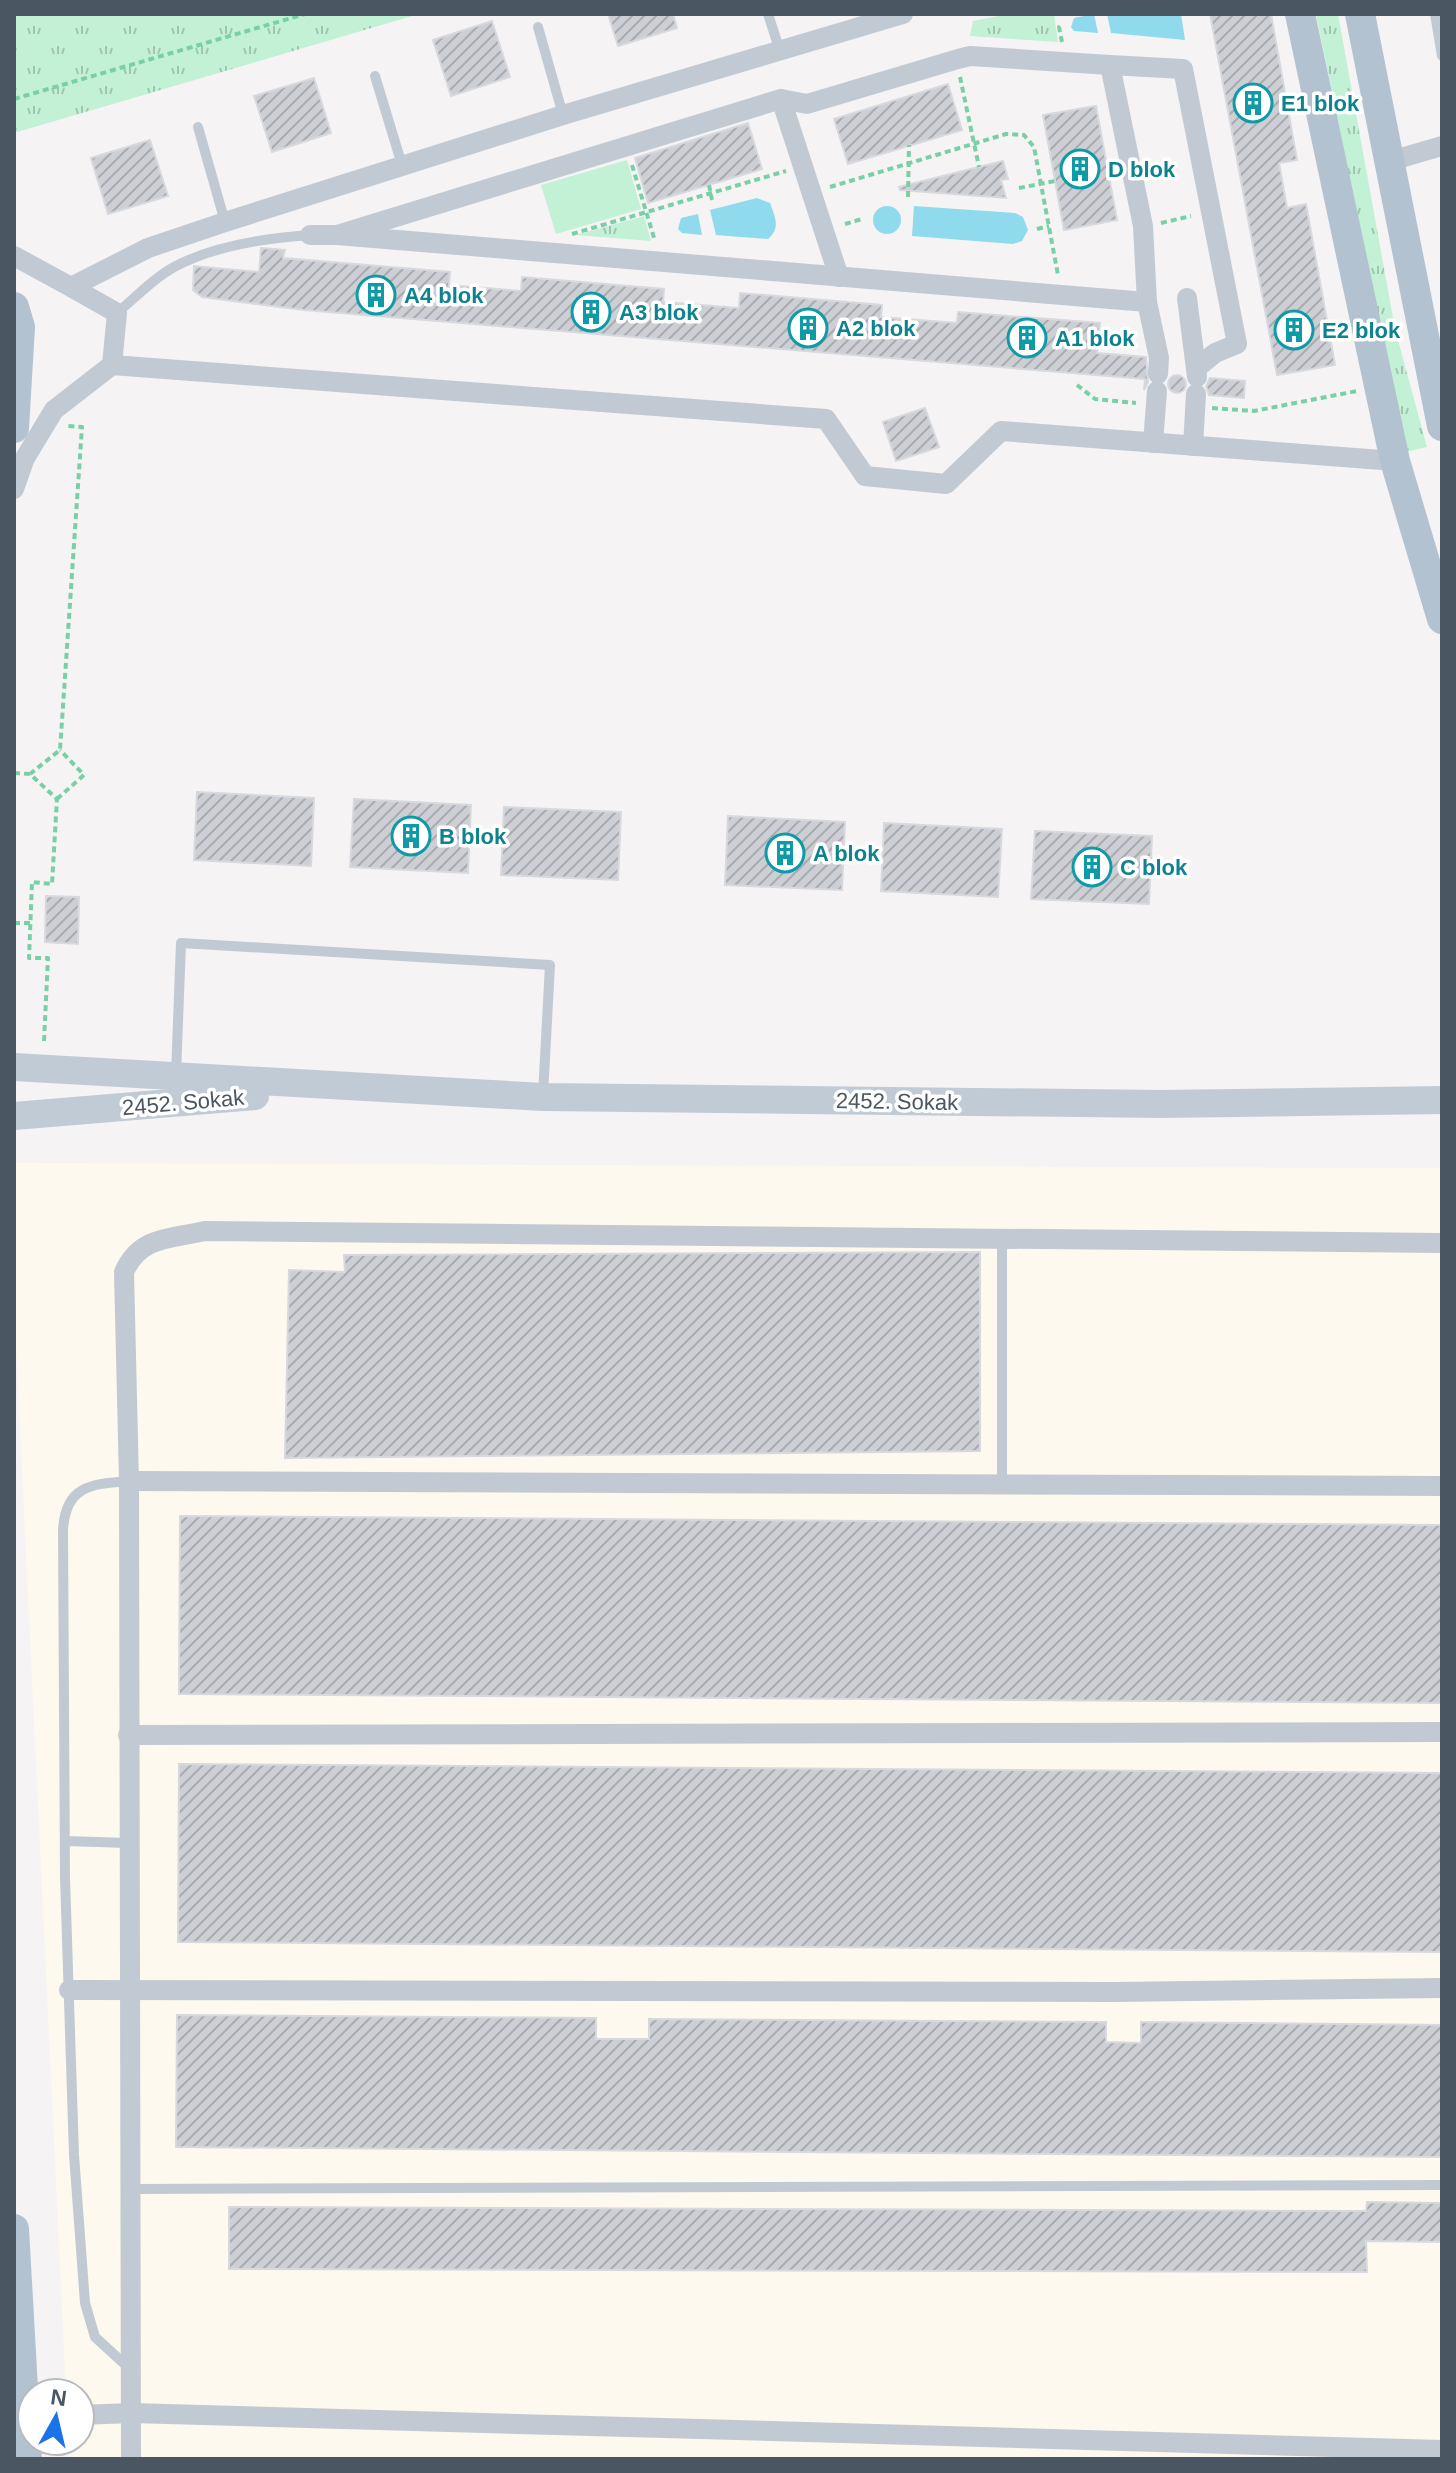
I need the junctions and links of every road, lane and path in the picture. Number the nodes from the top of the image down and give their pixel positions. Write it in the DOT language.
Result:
graph roads {
  1 [pos="305,14"];
  2 [pos="768,14"];
  3 [pos="903,14"];
  4 [pos="1300,14"];
  5 [pos="1360,14"];
  6 [pos="1435,14"];
  7 [pos="538,27"];
  8 [pos="1062,27"];
  9 [pos="780,51"];
  10 [pos="1064,52"];
  11 [pos="1442,56"];
  12 [pos="958,59"];
  13 [pos="1110,65"];
  14 [pos="375,76"];
  15 [pos="14,99"];
  16 [pos="781,99"];
  17 [pos="563,115"];
  18 [pos="198,127"];
  19 [pos="626,143"];
  20 [pos="972,144"];
  21 [pos="909,145"];
  22 [pos="1442,146"];
  23 [pos="911,162"];
  24 [pos="1387,162"];
  25 [pos="803,164"];
  26 [pos="402,165"];
  27 [pos="979,167"];
  28 [pos="1055,181"];
  29 [pos="1041,184"];
  30 [pos="709,185"];
  31 [pos="1019,188"];
  32 [pos="813,193"];
  33 [pos="712,197"];
  34 [pos="908,197"];
  35 [pos="646,212"];
  36 [pos="1212,212"];
  37 [pos="862,219"];
  38 [pos="225,222"];
  39 [pos="845,224"];
  40 [pos="1049,226"];
  41 [pos="1143,226"];
  42 [pos="1037,229"];
  43 [pos="310,235"];
  44 [pos="337,235"];
  45 [pos="585,241"];
  46 [pos="642,245"];
  47 [pos="14,256"];
  48 [pos="839,277"];
  49 [pos="71,287"];
  50 [pos="1062,294"];
  51 [pos="1187,298"];
  52 [pos="1147,302"];
  53 [pos="14,307"];
  54 [pos="117,313"];
  55 [pos="112,365"];
  56 [pos="1077,385"];
  57 [pos="1197,386"];
  58 [pos="1157,390"];
  59 [pos="1364,390"];
  60 [pos="60,426"];
  61 [pos="1442,426"];
  62 [pos="14,428"];
  63 [pos="1153,443"];
  64 [pos="1193,446"];
  65 [pos="1395,461"];
  66 [pos="14,489"];
  67 [pos="1442,619"];
  68 [pos="60,750"];
  69 [pos="14,773"];
  70 [pos="30,774"];
  71 [pos="57,799"];
  72 [pos="14,923"];
  73 [pos="31,923"];
  74 [pos="44,1041"];
  75 [pos="14,1067"];
  76 [pos="176,1077"];
  77 [pos="352,1089"];
  78 [pos="543,1097"];
  79 [pos="1442,1100"];
  80 [pos="14,1116"];
  81 [pos="1002,1239"];
  82 [pos="1442,1243"];
  83 [pos="129,1481"];
  84 [pos="1002,1484"];
  85 [pos="1442,1486"];
  86 [pos="1442,1732"];
  87 [pos="128,1735"];
  88 [pos="65,1841"];
  89 [pos="129,1843"];
  90 [pos="1442,1988"];
  91 [pos="69,1990"];
  92 [pos="130,1990"];
  93 [pos="1442,2185"];
  94 [pos="131,2189"];
  95 [pos="14,2229"];
  96 [pos="132,2370"];
  97 [pos="25,2377"];
  98 [pos="131,2413"];
  99 [pos="96,2414"];
  100 [pos="1442,2450"];
  101 [pos="131,2459"];
  1 -- 15 [label="path"];
  2 -- 9 [label="lane"];
  3 -- 9 [label="street"];
  4 -- 65 [label="main road"];
  5 -- 24 [label="main road"];
  6 -- 11 [label="lane"];
  7 -- 17 [label="lane"];
  8 -- 10 [label="path"];
  9 -- 17 [label="street"];
  12 -- 13 [label="street"];
  12 -- 16 [label="street"];
  12 -- 20 [label="path"];
  13 -- 36 [label="street"];
  13 -- 41 [label="street"];
  14 -- 26 [label="lane"];
  16 -- 19 [label="street"];
  16 -- 25 [label="street"];
  17 -- 26 [label="street"];
  18 -- 38 [label="lane"];
  19 -- 35 [label="path"];
  19 -- 44 [label="street"];
  20 -- 23 [label="path"];
  20 -- 27 [label="path"];
  20 -- 29 [label="path"];
  21 -- 23 [label="path"];
  22 -- 24 [label="street"];
  23 -- 32 [label="path"];
  23 -- 34 [label="path"];
  24 -- 61 [label="main road"];
  25 -- 32 [label="street"];
  25 -- 33 [label="path"];
  26 -- 38 [label="street"];
  28 -- 29 [label="path"];
  29 -- 31 [label="path"];
  29 -- 40 [label="path"];
  30 -- 33 [label="path"];
  32 -- 48 [label="street"];
  33 -- 35 [label="path"];
  35 -- 45 [label="path"];
  35 -- 46 [label="path"];
  36 -- 41 [label="path"];
  36 -- 57 [label="street"];
  37 -- 39 [label="path"];
  38 -- 49 [label="street"];
  40 -- 42 [label="path"];
  40 -- 50 [label="path"];
  41 -- 52 [label="street"];
  43 -- 44 [label="street"];
  43 -- 54 [label="lane"];
  44 -- 48 [label="street"];
  47 -- 49 [label="street"];
  48 -- 50 [label="street"];
  49 -- 54 [label="street"];
  50 -- 52 [label="street"];
  51 -- 57 [label="street"];
  52 -- 58 [label="street"];
  53 -- 62 [label="main road"];
  54 -- 55 [label="street"];
  55 -- 63 [label="street"];
  55 -- 66 [label="street"];
  56 -- 58 [label="path"];
  57 -- 59 [label="path"];
  57 -- 64 [label="street"];
  58 -- 63 [label="street"];
  60 -- 68 [label="path"];
  63 -- 64 [label="street"];
  64 -- 65 [label="street"];
  65 -- 67 [label="main road"];
  68 -- 70 [label="path"];
  68 -- 71 [label="path"];
  69 -- 70 [label="path"];
  70 -- 71 [label="path"];
  71 -- 73 [label="path"];
  72 -- 73 [label="path"];
  73 -- 74 [label="path"];
  75 -- 76 [label="main road, 2452. Sokak"];
  76 -- 77 [label="main road, 2452. Sokak"];
  76 -- 78 [label="lane"];
  77 -- 78 [label="main road, 2452. Sokak"];
  77 -- 80 [label="main road, 2452. Sokak"];
  78 -- 79 [label="main road, 2452. Sokak"];
  81 -- 82 [label="street"];
  81 -- 83 [label="street"];
  81 -- 84 [label="lane"];
  83 -- 84 [label="street"];
  83 -- 87 [label="street"];
  83 -- 88 [label="lane"];
  84 -- 85 [label="street"];
  86 -- 87 [label="street"];
  87 -- 89 [label="street"];
  88 -- 89 [label="lane"];
  88 -- 91 [label="lane"];
  89 -- 92 [label="street"];
  90 -- 92 [label="street"];
  91 -- 92 [label="street"];
  91 -- 96 [label="lane"];
  92 -- 94 [label="street"];
  93 -- 94 [label="lane"];
  94 -- 96 [label="street"];
  95 -- 97 [label="main road"];
  96 -- 98 [label="street"];
  98 -- 99 [label="street"];
  98 -- 100 [label="street"];
  98 -- 101 [label="street"];
}
